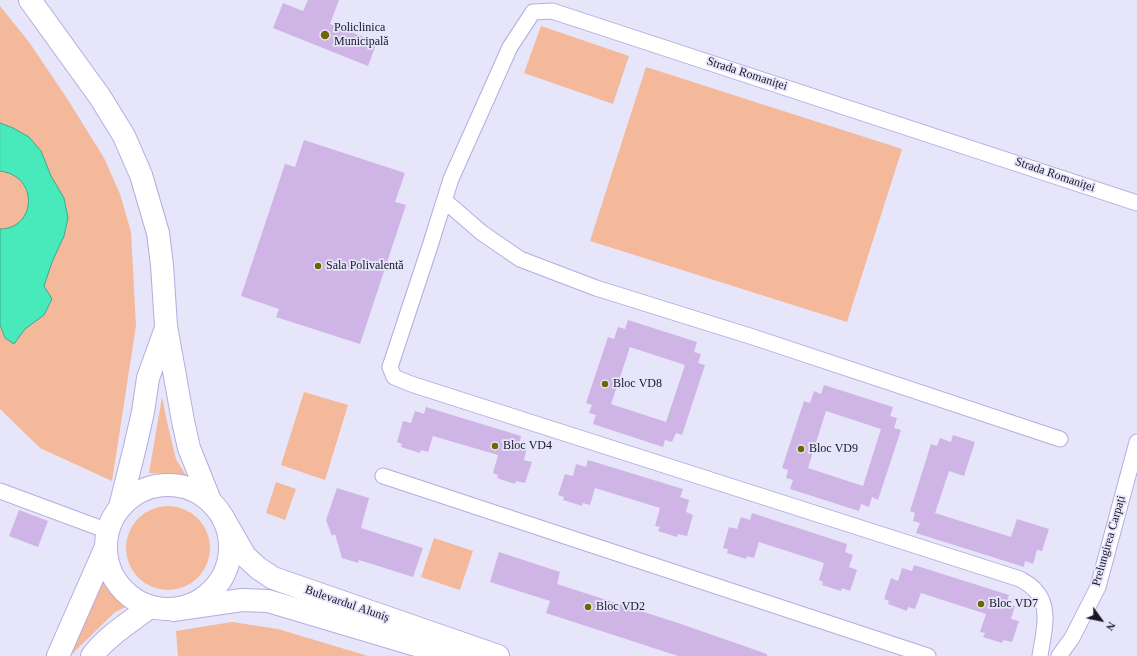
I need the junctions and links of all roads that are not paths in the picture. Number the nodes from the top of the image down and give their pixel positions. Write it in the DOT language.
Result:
graph roads {
  1 [pos="30,0"];
  2 [pos="445,201"];
  3 [pos="1137,203"];
  4 [pos="166,326"];
  5 [pos="1060,439"];
  6 [pos="1137,442"];
  7 [pos="383,476"];
  8 [pos="0,491"];
  9 [pos="209,498"];
  10 [pos="120,507"];
  11 [pos="222,516"];
  12 [pos="106,540"];
  13 [pos="150,607"];
  14 [pos="173,610"];
  15 [pos="58,656"];
  16 [pos="92,656"];
  17 [pos="453,656"];
  18 [pos="498,656"];
  19 [pos="928,656"];
  20 [pos="1040,656"];
  21 [pos="1059,656"];
  1 -- 4 [label="main road"];
  2 -- 3 [label="street, Strada Romaniței"];
  2 -- 5 [label="street"];
  2 -- 20 [label="street"];
  4 -- 9 [label="main road"];
  4 -- 10 [label="main road"];
  6 -- 21 [label="street, Prelungirea Carpați"];
  7 -- 19 [label="street"];
  8 -- 12 [label="street"];
  9 -- 10 [label="main road"];
  9 -- 11 [label="main road"];
  10 -- 12 [label="main road"];
  11 -- 14 [label="main road"];
  11 -- 18 [label="main road, Bulevardul Aluniș"];
  12 -- 13 [label="main road"];
  12 -- 15 [label="main road"];
  13 -- 14 [label="main road"];
  13 -- 16 [label="main road"];
  14 -- 17 [label="main road, Bulevardul Aluniș"];
}
